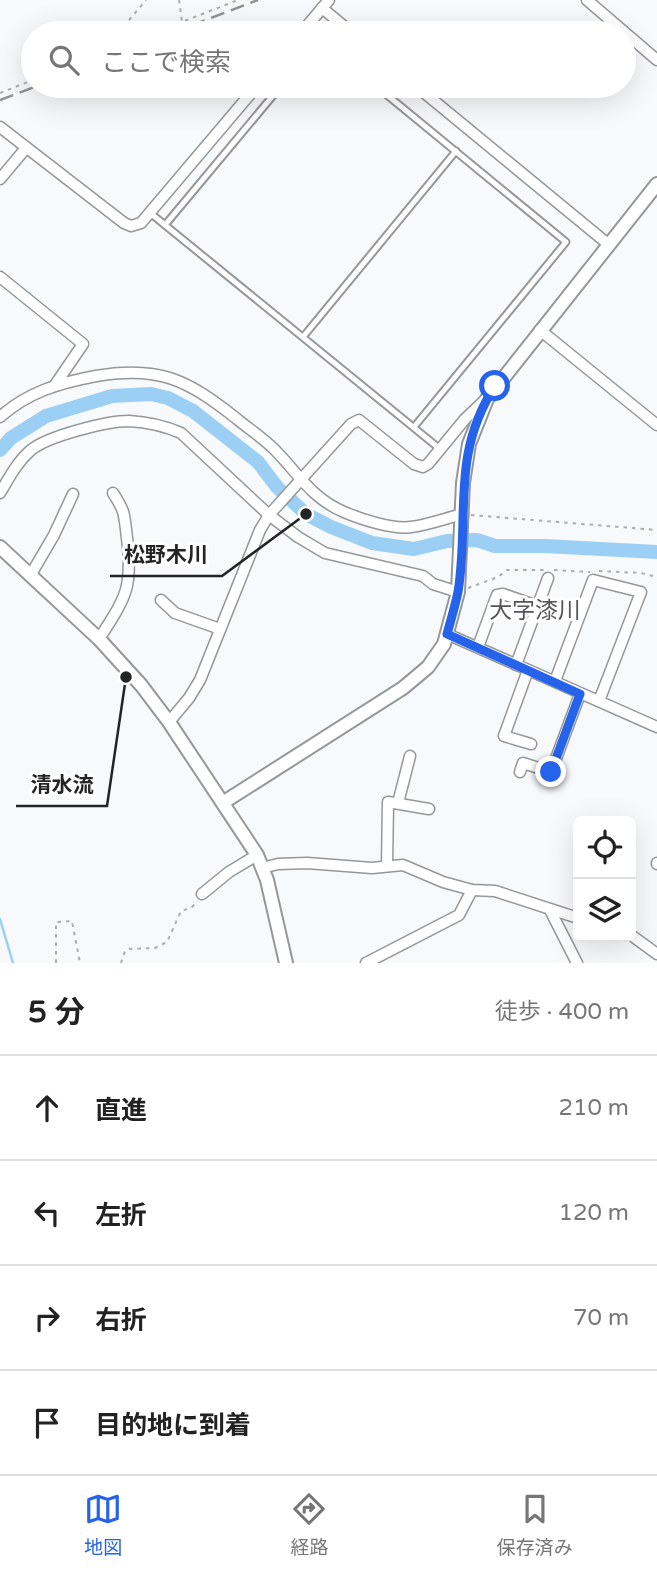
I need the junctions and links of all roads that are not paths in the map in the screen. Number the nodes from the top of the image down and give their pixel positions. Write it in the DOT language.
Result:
graph roads {
  1 [pos="587,0"];
  2 [pos="325,4"];
  3 [pos="311,21"];
  4 [pos="341,21"];
  5 [pos="612,21"];
  6 [pos="636,42"];
  7 [pos="657,60"];
  8 [pos="247,98"];
  9 [pos="271,98"];
  10 [pos="391,98"];
  11 [pos="431,98"];
  12 [pos="0,127"];
  13 [pos="26,148"];
  14 [pos="456,151"];
  15 [pos="0,179"];
  16 [pos="657,184"];
  17 [pos="149,212"];
  18 [pos="164,225"];
  19 [pos="608,244"];
  20 [pos="0,277"];
  21 [pos="540,330"];
  22 [pos="303,337"];
  23 [pos="55,385"];
  24 [pos="486,399"];
  25 [pos="0,417"];
  26 [pos="657,425"];
  27 [pos="414,427"];
  28 [pos="441,449"];
  29 [pos="301,478"];
  30 [pos="113,492"];
  31 [pos="0,493"];
  32 [pos="73,494"];
  33 [pos="269,515"];
  34 [pos="462,516"];
  35 [pos="0,547"];
  36 [pos="30,576"];
  37 [pos="548,578"];
  38 [pos="458,588"];
  39 [pos="161,600"];
  40 [pos="537,606"];
  41 [pos="220,629"];
  42 [pos="447,634"];
  43 [pos="99,639"];
  44 [pos="478,647"];
  45 [pos="516,665"];
  46 [pos="527,670"];
  47 [pos="555,681"];
  48 [pos="580,694"];
  49 [pos="599,701"];
  50 [pos="169,722"];
  51 [pos="657,727"];
  52 [pos="531,744"];
  53 [pos="410,755"];
  54 [pos="520,772"];
  55 [pos="224,802"];
  56 [pos="398,803"];
  57 [pos="429,808"];
  58 [pos="257,855"];
  59 [pos="387,866"];
  60 [pos="262,868"];
  61 [pos="472,890"];
  62 [pos="202,894"];
  63 [pos="550,911"];
  64 [pos="573,917"];
  65 [pos="636,939"];
  66 [pos="657,954"];
  67 [pos="286,963"];
  68 [pos="366,963"];
  69 [pos="576,963"];
  1 -- 5 [label="street"];
  2 -- 3 [label="street"];
  2 -- 4 [label="street"];
  6 -- 7 [label="street"];
  8 -- 17 [label="street"];
  9 -- 18 [label="lane"];
  10 -- 14 [label="lane"];
  11 -- 19 [label="street"];
  12 -- 13 [label="street"];
  13 -- 15 [label="street"];
  13 -- 17 [label="street"];
  14 -- 22 [label="lane"];
  14 -- 27 [label="lane"];
  16 -- 19 [label="street"];
  17 -- 18 [label="lane"];
  18 -- 22 [label="lane"];
  19 -- 21 [label="street"];
  20 -- 23 [label="street"];
  21 -- 24 [label="street"];
  21 -- 26 [label="street"];
  22 -- 27 [label="lane"];
  23 -- 25 [label="street"];
  23 -- 29 [label="street"];
  24 -- 28 [label="street"];
  24 -- 34 [label="street"];
  27 -- 28 [label="lane"];
  28 -- 29 [label="street"];
  29 -- 33 [label="street"];
  29 -- 34 [label="street"];
  30 -- 43 [label="street"];
  31 -- 33 [label="street"];
  32 -- 36 [label="street"];
  33 -- 38 [label="street"];
  33 -- 41 [label="street"];
  34 -- 38 [label="street"];
  35 -- 36 [label="street"];
  36 -- 43 [label="street"];
  37 -- 40 [label="street"];
  38 -- 42 [label="street"];
  39 -- 41 [label="street"];
  40 -- 44 [label="street"];
  40 -- 45 [label="street"];
  41 -- 50 [label="street"];
  42 -- 44 [label="street"];
  42 -- 55 [label="street"];
  43 -- 50 [label="street"];
  44 -- 45 [label="street"];
  45 -- 46 [label="street"];
  46 -- 47 [label="street"];
  46 -- 52 [label="street"];
  47 -- 48 [label="street"];
  47 -- 49 [label="street"];
  48 -- 49 [label="street"];
  48 -- 54 [label="street"];
  49 -- 51 [label="street"];
  50 -- 55 [label="street"];
  53 -- 56 [label="street"];
  55 -- 58 [label="street"];
  56 -- 57 [label="street"];
  56 -- 59 [label="street"];
  58 -- 60 [label="street"];
  58 -- 62 [label="street"];
  59 -- 60 [label="street"];
  59 -- 61 [label="street"];
  60 -- 67 [label="street"];
  61 -- 63 [label="street"];
  61 -- 68 [label="street"];
  63 -- 64 [label="street"];
  63 -- 69 [label="street"];
  65 -- 66 [label="street"];
}
